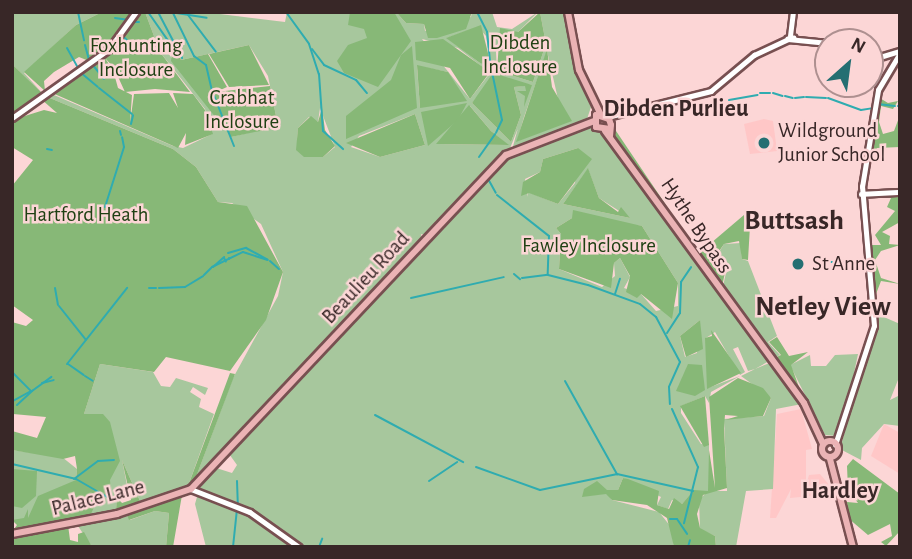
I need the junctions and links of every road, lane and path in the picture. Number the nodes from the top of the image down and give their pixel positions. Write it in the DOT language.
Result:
graph roads {
  1 [pos="136,12"];
  2 [pos="568,12"];
  3 [pos="793,12"];
  4 [pos="791,38"];
  5 [pos="814,41"];
  6 [pos="900,51"];
  7 [pos="894,57"];
  8 [pos="884,58"];
  9 [pos="12,118"];
  10 [pos="602,122"];
  11 [pos="900,192"];
  12 [pos="862,194"];
  13 [pos="829,441"];
  14 [pos="833,457"];
  15 [pos="191,489"];
  16 [pos="12,534"];
  17 [pos="299,547"];
  18 [pos="853,547"];
  1 -- 9 [label="street"];
  2 -- 10 [label="main road, Hythe Bypass"];
  3 -- 4 [label="street"];
  4 -- 5 [label="street"];
  4 -- 10 [label="street, Beaulieu Road"];
  6 -- 7 [label="street"];
  7 -- 8 [label="street"];
  7 -- 12 [label="street"];
  10 -- 13 [label="main road, Hythe Bypass"];
  10 -- 15 [label="main road, Beaulieu Road"];
  11 -- 12 [label="street"];
  12 -- 13 [label="street"];
  13 -- 14 [label="main road"];
  13 -- 14 [label="main road, Hythe Bypass"];
  14 -- 18 [label="main road"];
  15 -- 16 [label="main road, Palace Lane"];
  15 -- 17 [label="street"];
}
